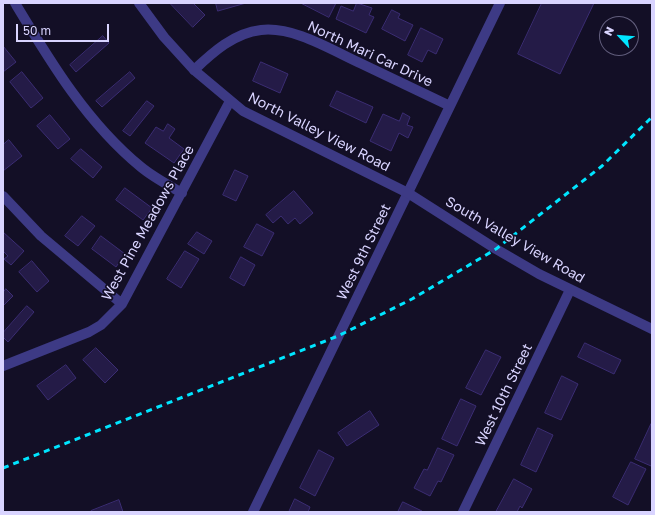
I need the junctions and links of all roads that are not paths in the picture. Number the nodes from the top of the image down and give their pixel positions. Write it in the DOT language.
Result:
graph roads {
  1 [pos="15,3"];
  2 [pos="139,3"];
  3 [pos="500,3"];
  4 [pos="194,70"];
  5 [pos="230,101"];
  6 [pos="450,106"];
  7 [pos="182,193"];
  8 [pos="408,193"];
  9 [pos="3,196"];
  10 [pos="570,290"];
  11 [pos="122,304"];
  12 [pos="652,329"];
  13 [pos="4,365"];
  14 [pos="253,512"];
  15 [pos="463,512"];
  1 -- 7 [label="street"];
  2 -- 4 [label="street, North Valley View Road"];
  3 -- 6 [label="street, West 9th Street"];
  4 -- 5 [label="street, North Valley View Road"];
  4 -- 6 [label="street, North Mari Car Drive"];
  5 -- 7 [label="street, West Pine Meadows Place"];
  5 -- 8 [label="street, North Valley View Road"];
  6 -- 8 [label="street, West 9th Street"];
  7 -- 11 [label="street, West Pine Meadows Place"];
  8 -- 10 [label="street, South Valley View Road"];
  8 -- 14 [label="street, West 9th Street"];
  9 -- 11 [label="street"];
  10 -- 12 [label="street, South Valley View Road"];
  10 -- 15 [label="street, West 10th Street"];
  11 -- 13 [label="street, West Pine Meadows Place"];
}
